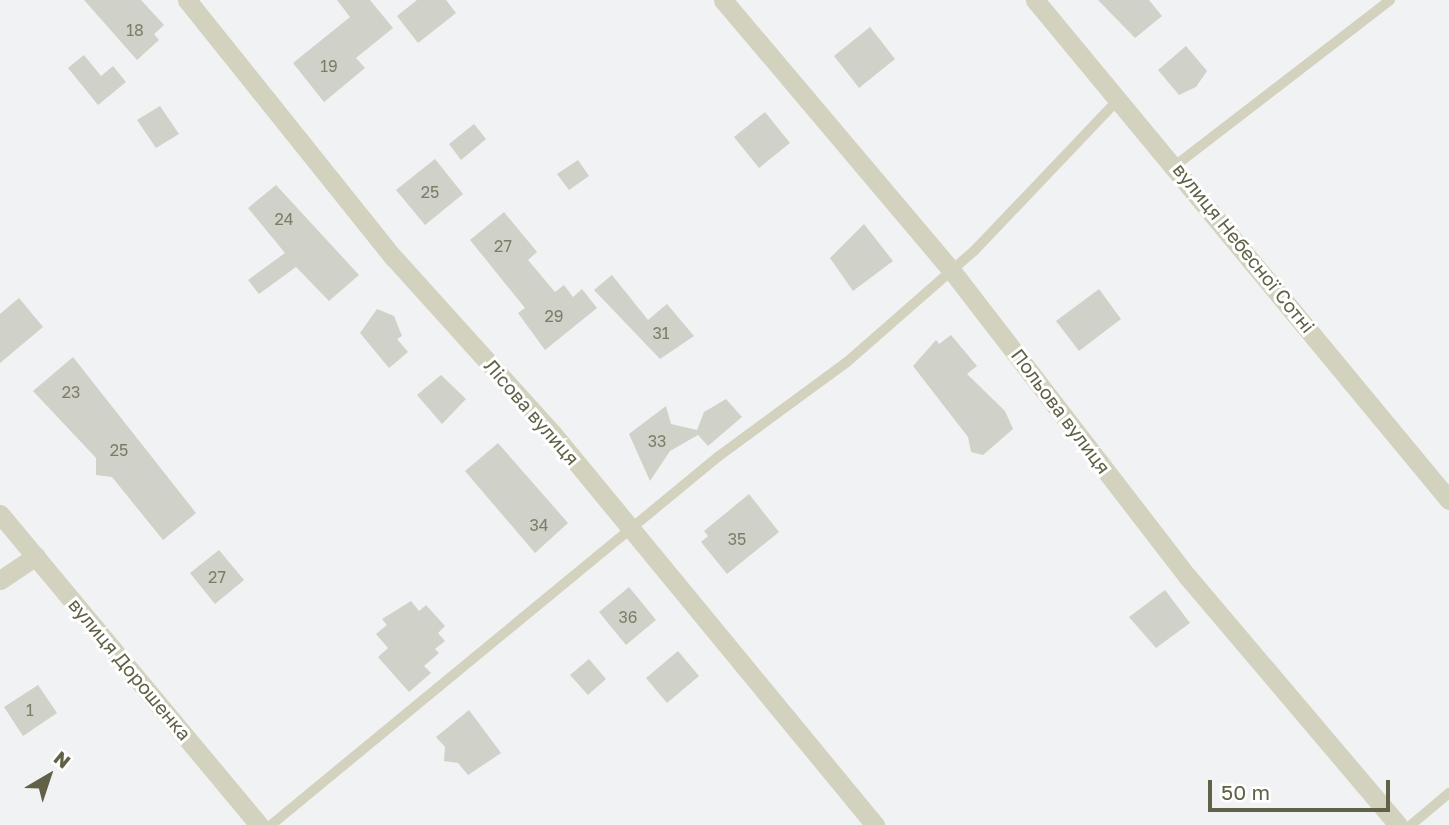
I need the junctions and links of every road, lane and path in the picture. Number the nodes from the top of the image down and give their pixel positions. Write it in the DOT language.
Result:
graph roads {
  1 [pos="187,0"];
  2 [pos="723,0"];
  3 [pos="1035,0"];
  4 [pos="1390,0"];
  5 [pos="1118,100"];
  6 [pos="1177,165"];
  7 [pos="952,271"];
  8 [pos="1449,500"];
  9 [pos="0,514"];
  10 [pos="631,530"];
  11 [pos="36,556"];
  12 [pos="0,580"];
  13 [pos="1449,793"];
  14 [pos="260,825"];
  15 [pos="271,825"];
  16 [pos="875,825"];
  17 [pos="1398,825"];
  18 [pos="1411,825"];
  1 -- 10 [label="street, Лісова вулиця"];
  2 -- 7 [label="street, Польова вулиця"];
  3 -- 5 [label="street, вулиця Небесної Сотні"];
  4 -- 6 [label="lane"];
  5 -- 6 [label="street, вулиця Небесної Сотні"];
  5 -- 7 [label="lane"];
  6 -- 8 [label="street, вулиця Небесної Сотні"];
  7 -- 10 [label="lane"];
  7 -- 17 [label="street, Польова вулиця"];
  9 -- 11 [label="street, вулиця Дорошенка"];
  10 -- 15 [label="lane"];
  10 -- 16 [label="street, Лісова вулиця"];
  11 -- 12 [label="street"];
  11 -- 14 [label="street, вулиця Дорошенка"];
  13 -- 18 [label="lane"];
}
